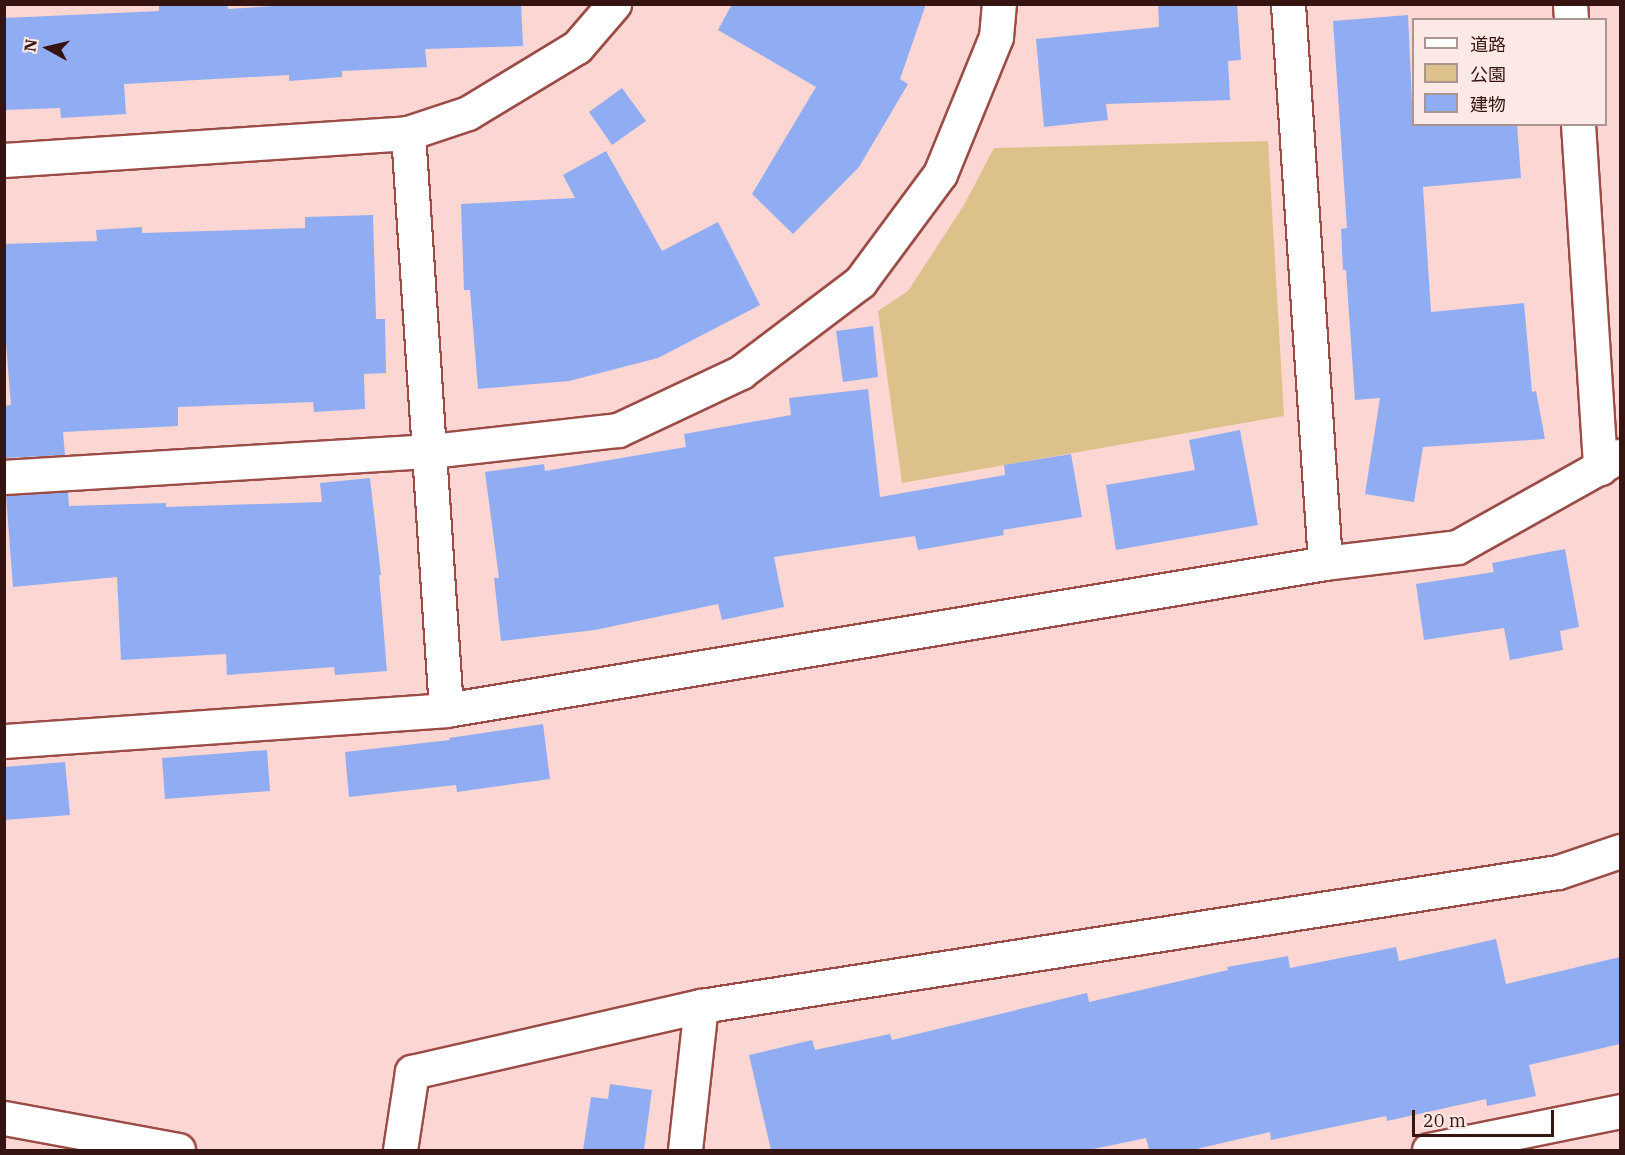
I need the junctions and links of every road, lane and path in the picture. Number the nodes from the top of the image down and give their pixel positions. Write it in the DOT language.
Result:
graph roads {
  1 [pos="614,4"];
  2 [pos="999,4"];
  3 [pos="1288,4"];
  4 [pos="1578,126"];
  5 [pos="408,133"];
  6 [pos="4,160"];
  7 [pos="431,451"];
  8 [pos="1610,462"];
  9 [pos="4,477"];
  10 [pos="1325,563"];
  11 [pos="446,710"];
  12 [pos="4,741"];
  13 [pos="1620,851"];
  14 [pos="701,1006"];
  15 [pos="1620,1111"];
  16 [pos="4,1118"];
  17 [pos="120,1145"];
  18 [pos="178,1150"];
  19 [pos="400,1150"];
  20 [pos="686,1150"];
  21 [pos="1430,1150"];
  1 -- 5 [label="street"];
  2 -- 7 [label="street"];
  3 -- 10 [label="street"];
  4 -- 8 [label="street"];
  5 -- 6 [label="street"];
  5 -- 7 [label="street"];
  7 -- 9 [label="street"];
  7 -- 11 [label="street"];
  8 -- 10 [label="street"];
  10 -- 11 [label="street"];
  11 -- 12 [label="street"];
  13 -- 14 [label="street"];
  14 -- 19 [label="street"];
  14 -- 20 [label="street"];
  15 -- 21 [label="street"];
  16 -- 17 [label="street"];
  17 -- 18 [label="street"];
}
